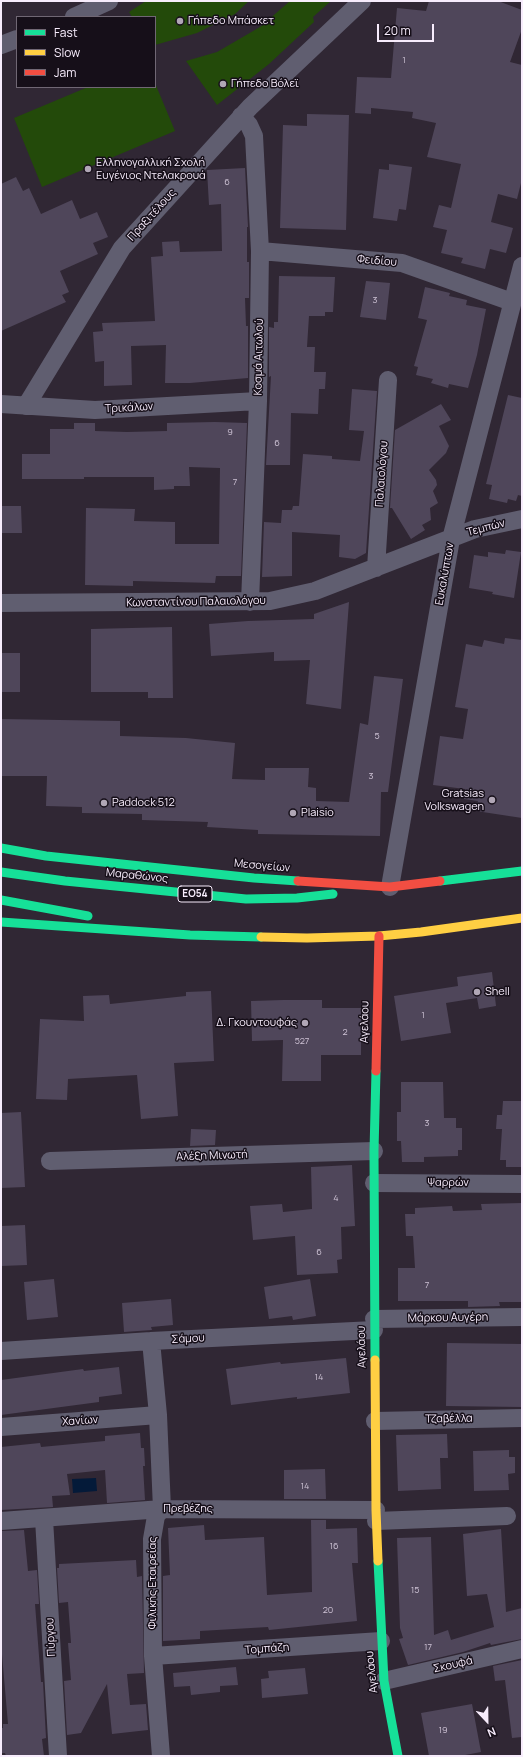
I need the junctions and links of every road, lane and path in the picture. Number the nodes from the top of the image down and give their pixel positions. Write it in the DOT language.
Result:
graph roads {
  1 [pos="109,1"];
  2 [pos="362,1"];
  3 [pos="76,16"];
  4 [pos="16,39"];
  5 [pos="1,45"];
  6 [pos="241,116"];
  7 [pos="260,252"];
  8 [pos="522,266"];
  9 [pos="512,302"];
  10 [pos="388,380"];
  11 [pos="258,401"];
  12 [pos="1,404"];
  13 [pos="26,406"];
  14 [pos="522,519"];
  15 [pos="451,538"];
  16 [pos="376,568"];
  17 [pos="250,602"];
  18 [pos="1,603"];
  19 [pos="1,848"];
  20 [pos="522,871"];
  21 [pos="1,872"];
  22 [pos="390,887"];
  23 [pos="1,900"];
  24 [pos="522,918"];
  25 [pos="1,922"];
  26 [pos="190,935"];
  27 [pos="378,936"];
  28 [pos="374,1151"];
  29 [pos="50,1161"];
  30 [pos="374,1183"];
  31 [pos="522,1184"];
  32 [pos="522,1318"];
  33 [pos="374,1325"];
  34 [pos="151,1341"];
  35 [pos="1,1351"];
  36 [pos="158,1415"];
  37 [pos="522,1418"];
  38 [pos="375,1421"];
  39 [pos="1,1427"];
  40 [pos="162,1509"];
  41 [pos="376,1515"];
  42 [pos="507,1516"];
  43 [pos="44,1519"];
  44 [pos="1,1521"];
  45 [pos="381,1641"];
  46 [pos="522,1649"];
  47 [pos="153,1656"];
  48 [pos="384,1681"];
  49 [pos="58,1756"];
  50 [pos="160,1756"];
  51 [pos="398,1756"];
  1 -- 3 [label="street"];
  2 -- 6 [label="street, Πραξιτέλους"];
  4 -- 5 [label="street"];
  6 -- 7 [label="street, Κοσμά Αιτωλού"];
  6 -- 13 [label="street, Πραξιτέλους"];
  7 -- 9 [label="street, Φειδίου"];
  7 -- 11 [label="street, Κοσμά Αιτωλού"];
  8 -- 9 [label="street, Ευκαλύπτων"];
  9 -- 15 [label="street, Ευκαλύπτων"];
  10 -- 16 [label="street, Παλαιολόγου"];
  11 -- 13 [label="street, Τρικάλων"];
  11 -- 17 [label="street, Κοσμά Αιτωλού"];
  12 -- 13 [label="street, Τρικάλων"];
  14 -- 15 [label="street, Τεμπών"];
  15 -- 16 [label="street, Κωνσταντίνου Παλαιολόγου"];
  15 -- 22 [label="street, Ευκαλύπτων"];
  16 -- 17 [label="street, Κωνσταντίνου Παλαιολόγου"];
  17 -- 18 [label="street, Κωνσταντίνου Παλαιολόγου"];
  19 -- 22 [label="main road, Μεσογείων / ΕΟ54"];
  20 -- 22 [label="main road, Μεσογείων / ΕΟ54"];
  21 -- 22 [label="main road, Μαραθώνος / ΕΟ54"];
  23 -- 26 [label="main road"];
  24 -- 27 [label="main road"];
  25 -- 26 [label="main road"];
  26 -- 27 [label="main road"];
  27 -- 28 [label="main road, Αγελάου"];
  28 -- 29 [label="street, Αλέξη Μινωτή"];
  28 -- 30 [label="main road, Αγελάου"];
  30 -- 31 [label="street, Ψαρρών"];
  30 -- 33 [label="main road, Αγελάου"];
  32 -- 33 [label="street, Μάρκου Αυγέρη"];
  33 -- 34 [label="street, Σάμου"];
  33 -- 38 [label="main road, Αγελάου"];
  34 -- 35 [label="street, Σάμου"];
  34 -- 36 [label="street, Φιλικής Εταιρείας"];
  36 -- 39 [label="street, Χανίων"];
  36 -- 40 [label="street, Φιλικής Εταιρείας"];
  37 -- 38 [label="street, Τζαβέλλα"];
  38 -- 41 [label="main road, Αγελάου"];
  40 -- 41 [label="street, Πρεβέζης"];
  40 -- 43 [label="street, Πρεβέζης"];
  40 -- 47 [label="street, Φιλικής Εταιρείας"];
  41 -- 42 [label="street, Πρεβέζης"];
  41 -- 45 [label="main road, Αγελάου"];
  43 -- 44 [label="street, Πρεβέζης"];
  43 -- 49 [label="street, Πύργου"];
  45 -- 47 [label="street, Τομπάζη"];
  45 -- 48 [label="main road, Αγελάου"];
  46 -- 48 [label="street, Σκουφά"];
  47 -- 50 [label="street, Φιλικής Εταιρείας"];
  48 -- 51 [label="main road, Αγελάου"];
}
